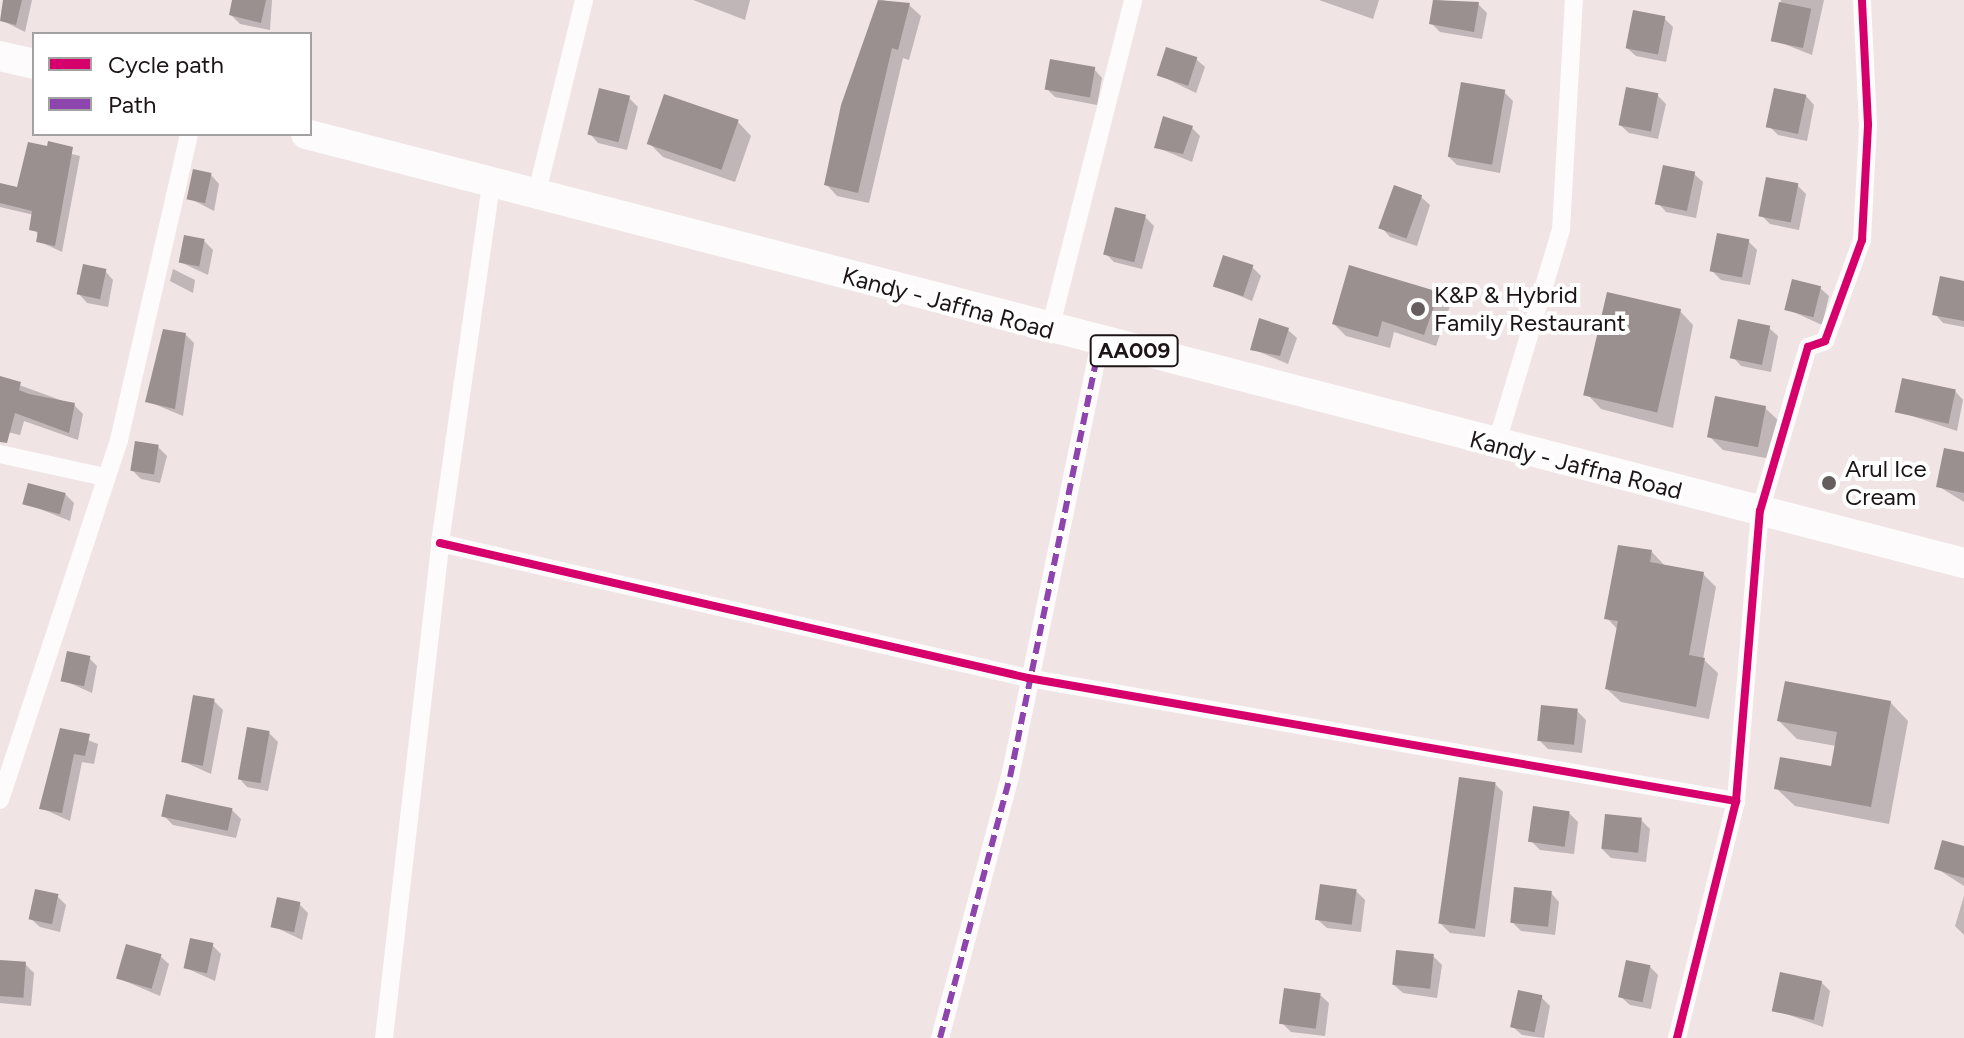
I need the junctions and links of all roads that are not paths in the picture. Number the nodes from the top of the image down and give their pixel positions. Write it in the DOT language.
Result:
graph roads {
  1 [pos="584,0"];
  2 [pos="1133,0"];
  3 [pos="1574,0"];
  4 [pos="1862,0"];
  5 [pos="0,56"];
  6 [pos="32,64"];
  7 [pos="189,136"];
  8 [pos="312,136"];
  9 [pos="491,184"];
  10 [pos="536,196"];
  11 [pos="1050,329"];
  12 [pos="1100,342"];
  13 [pos="1496,445"];
  14 [pos="0,454"];
  15 [pos="105,477"];
  16 [pos="1760,511"];
  17 [pos="440,543"];
  18 [pos="1964,563"];
  19 [pos="1028,678"];
  20 [pos="0,800"];
  21 [pos="1736,801"];
  22 [pos="384,1038"];
  23 [pos="940,1038"];
  24 [pos="1677,1038"];
  1 -- 10 [label="street"];
  2 -- 11 [label="street"];
  3 -- 13 [label="street"];
  4 -- 16 [label="street"];
  5 -- 6 [label="highway"];
  7 -- 15 [label="street"];
  8 -- 9 [label="highway, Kandy - Jaffna Road / AA009"];
  9 -- 10 [label="highway, Kandy - Jaffna Road / AA009"];
  9 -- 17 [label="street"];
  10 -- 11 [label="highway, Kandy - Jaffna Road / AA009"];
  11 -- 12 [label="highway, Kandy - Jaffna Road / AA009"];
  12 -- 13 [label="highway, Kandy - Jaffna Road / AA009"];
  12 -- 19 [label="street"];
  13 -- 16 [label="highway, Kandy - Jaffna Road / AA009"];
  14 -- 15 [label="street"];
  15 -- 20 [label="street"];
  16 -- 18 [label="highway, Kandy - Jaffna Road / AA009"];
  16 -- 21 [label="street"];
  17 -- 19 [label="street"];
  17 -- 22 [label="street"];
  19 -- 21 [label="street"];
  19 -- 23 [label="street"];
  21 -- 24 [label="street"];
}
